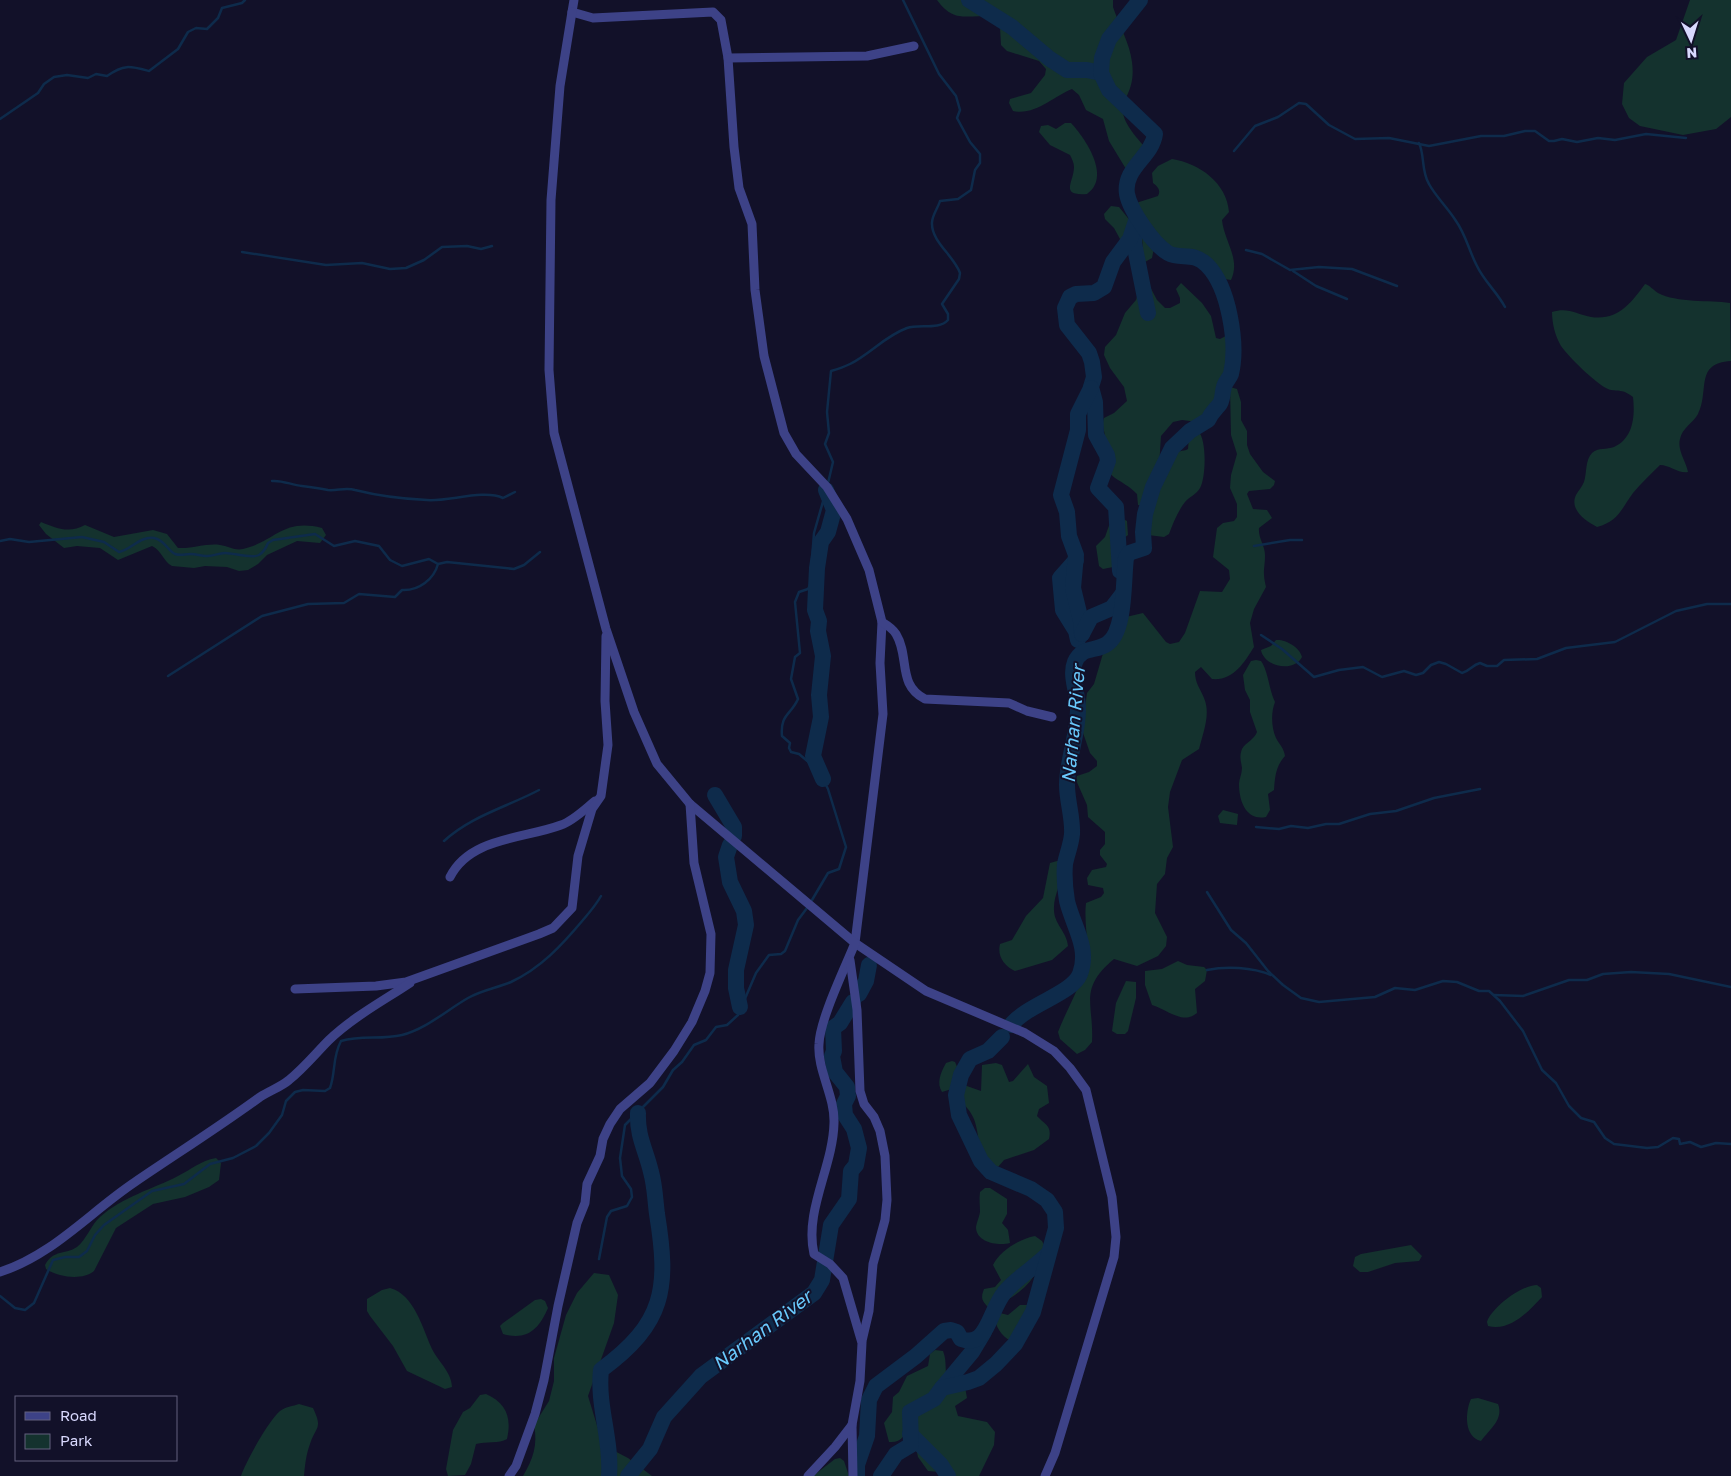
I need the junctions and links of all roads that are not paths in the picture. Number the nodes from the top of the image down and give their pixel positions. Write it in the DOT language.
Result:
graph roads {
  1 [pos="574,0"];
  2 [pos="572,12"];
  3 [pos="914,46"];
  4 [pos="728,58"];
  5 [pos="882,622"];
  6 [pos="606,629"];
  7 [pos="1052,717"];
  8 [pos="601,796"];
  9 [pos="690,804"];
  10 [pos="450,877"];
  11 [pos="855,943"];
  12 [pos="850,957"];
  13 [pos="416,978"];
  14 [pos="295,989"];
  15 [pos="0,1272"];
  16 [pos="862,1343"];
  17 [pos="852,1425"];
  18 [pos="509,1476"];
  19 [pos="808,1476"];
  20 [pos="853,1476"];
  21 [pos="1045,1476"];
  1 -- 2 [label="street"];
  2 -- 4 [label="street"];
  2 -- 6 [label="street"];
  3 -- 4 [label="street"];
  4 -- 5 [label="street"];
  5 -- 7 [label="street"];
  5 -- 11 [label="street"];
  6 -- 8 [label="street"];
  6 -- 9 [label="street"];
  8 -- 10 [label="street"];
  8 -- 13 [label="street"];
  9 -- 11 [label="street"];
  9 -- 18 [label="street"];
  11 -- 12 [label="street"];
  11 -- 21 [label="street"];
  12 -- 16 [label="street"];
  12 -- 16 [label="street"];
  13 -- 14 [label="street"];
  13 -- 15 [label="street"];
  16 -- 17 [label="street"];
  17 -- 19 [label="street"];
  17 -- 20 [label="street"];
}
